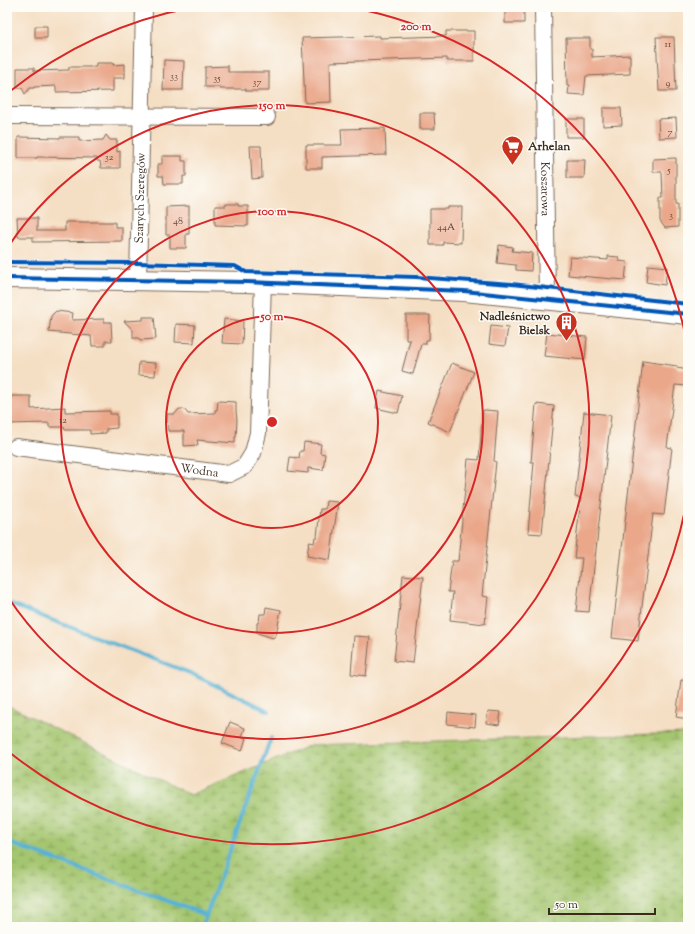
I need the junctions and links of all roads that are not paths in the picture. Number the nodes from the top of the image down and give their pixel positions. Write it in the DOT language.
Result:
graph roads {
  1 [pos="144,7"];
  2 [pos="543,7"];
  3 [pos="7,116"];
  4 [pos="142,117"];
  5 [pos="267,117"];
  6 [pos="7,278"];
  7 [pos="138,280"];
  8 [pos="263,283"];
  9 [pos="547,299"];
  10 [pos="688,314"];
  11 [pos="16,447"];
  1 -- 4 [label="street, Szarych Szeregów"];
  2 -- 9 [label="street, Koszarowa"];
  3 -- 4 [label="street"];
  4 -- 5 [label="street"];
  4 -- 7 [label="street, Szarych Szeregów"];
  6 -- 7 [label="street"];
  7 -- 8 [label="street"];
  8 -- 9 [label="street"];
  8 -- 11 [label="street, Wodna"];
  9 -- 10 [label="street"];
}
